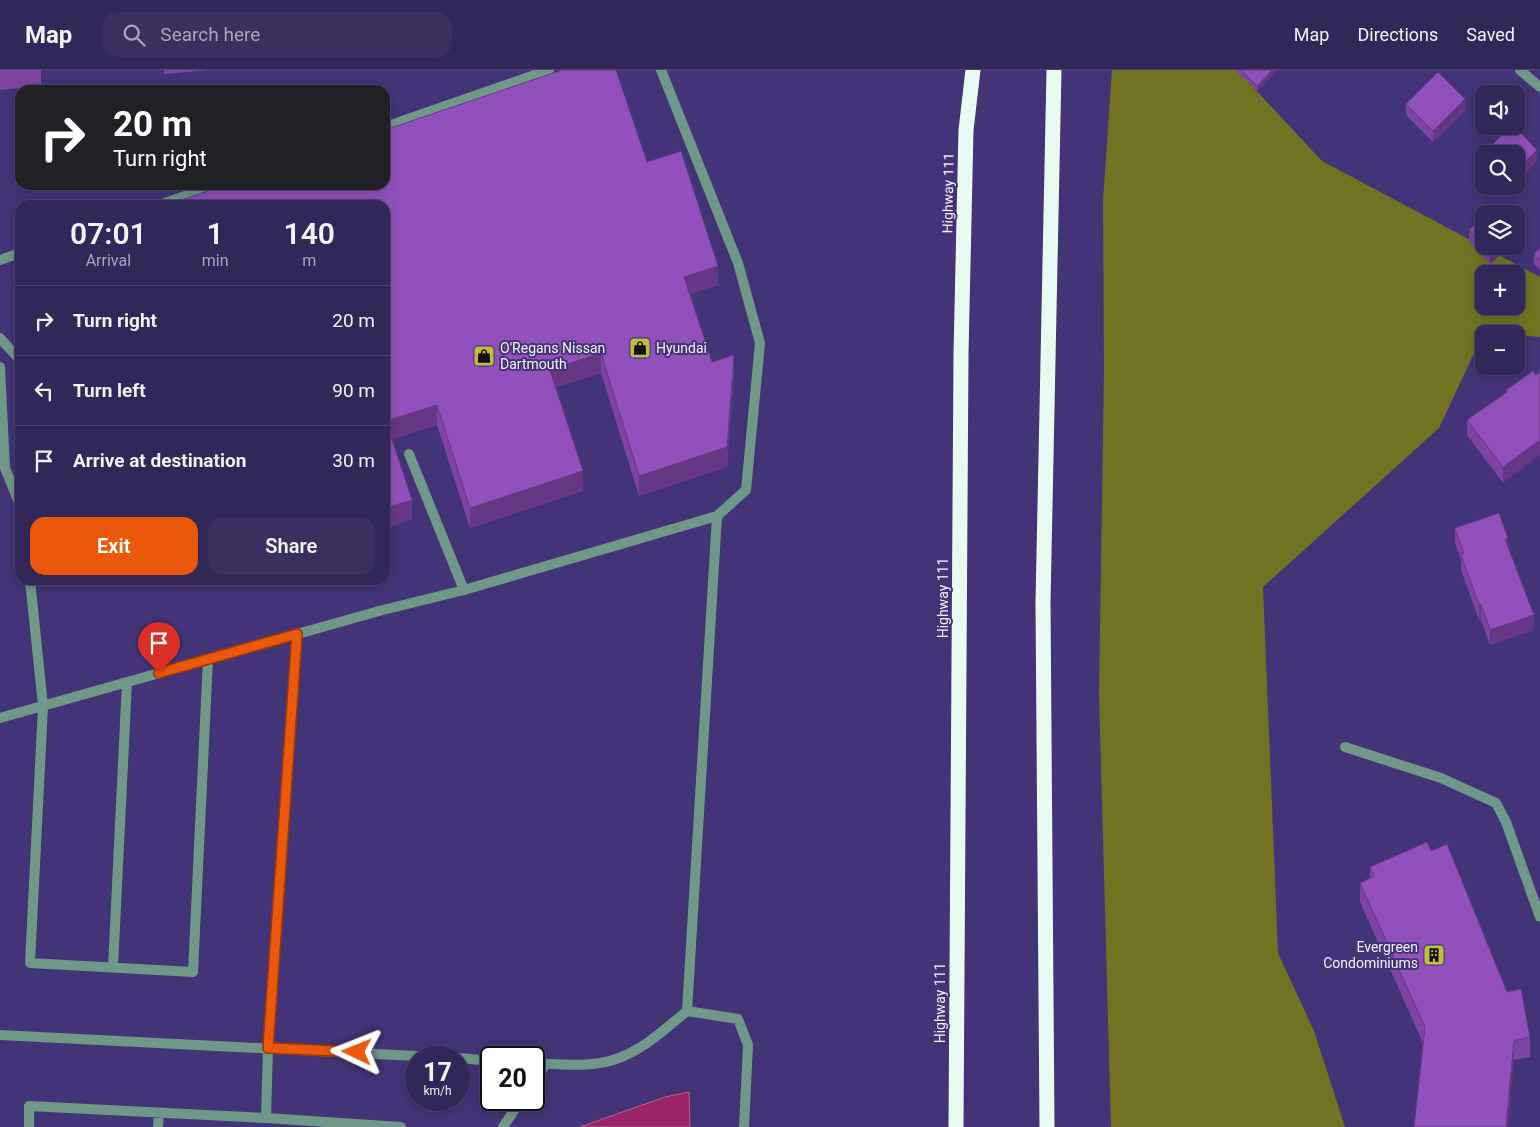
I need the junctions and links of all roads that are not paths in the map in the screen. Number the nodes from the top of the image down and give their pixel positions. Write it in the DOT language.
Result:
graph roads {
  1 [pos="550,70"];
  2 [pos="661,70"];
  3 [pos="973,70"];
  4 [pos="1054,70"];
  5 [pos="1520,70"];
  6 [pos="1540,87"];
  7 [pos="390,125"];
  8 [pos="202,190"];
  9 [pos="174,200"];
  10 [pos="15,255"];
  11 [pos="0,260"];
  12 [pos="0,338"];
  13 [pos="15,354"];
  14 [pos="0,368"];
  15 [pos="409,454"];
  16 [pos="15,493"];
  17 [pos="717,516"];
  18 [pos="31,585"];
  19 [pos="464,590"];
  20 [pos="297,634"];
  21 [pos="208,659"];
  22 [pos="127,682"];
  23 [pos="43,706"];
  24 [pos="0,718"];
  25 [pos="1345,747"];
  26 [pos="1540,918"];
  27 [pos="113,967"];
  28 [pos="687,1011"];
  29 [pos="0,1035"];
  30 [pos="268,1048"];
  31 [pos="405,1055"];
  32 [pos="546,1064"];
  33 [pos="514,1111"];
  34 [pos="159,1113"];
  35 [pos="266,1118"];
  36 [pos="29,1127"];
  37 [pos="158,1127"];
  38 [pos="400,1127"];
  39 [pos="503,1127"];
  40 [pos="744,1127"];
  41 [pos="956,1127"];
  42 [pos="1047,1127"];
  1 -- 7 [label="street"];
  2 -- 17 [label="street"];
  3 -- 41 [label="highway, Highway 111"];
  4 -- 42 [label="highway"];
  5 -- 6 [label="street"];
  8 -- 9 [label="street"];
  10 -- 11 [label="street"];
  12 -- 13 [label="street"];
  14 -- 16 [label="street"];
  15 -- 19 [label="street"];
  17 -- 19 [label="street"];
  17 -- 28 [label="street"];
  18 -- 23 [label="street"];
  19 -- 20 [label="street"];
  20 -- 21 [label="street"];
  20 -- 30 [label="street"];
  21 -- 22 [label="street"];
  21 -- 27 [label="street"];
  22 -- 23 [label="street"];
  22 -- 27 [label="street"];
  23 -- 24 [label="street"];
  23 -- 27 [label="street"];
  25 -- 26 [label="street"];
  28 -- 32 [label="street"];
  28 -- 40 [label="street"];
  29 -- 30 [label="street"];
  30 -- 31 [label="street"];
  30 -- 35 [label="street"];
  33 -- 39 [label="street"];
  34 -- 35 [label="street"];
  34 -- 36 [label="street"];
  34 -- 37 [label="street"];
  35 -- 38 [label="street"];
}
